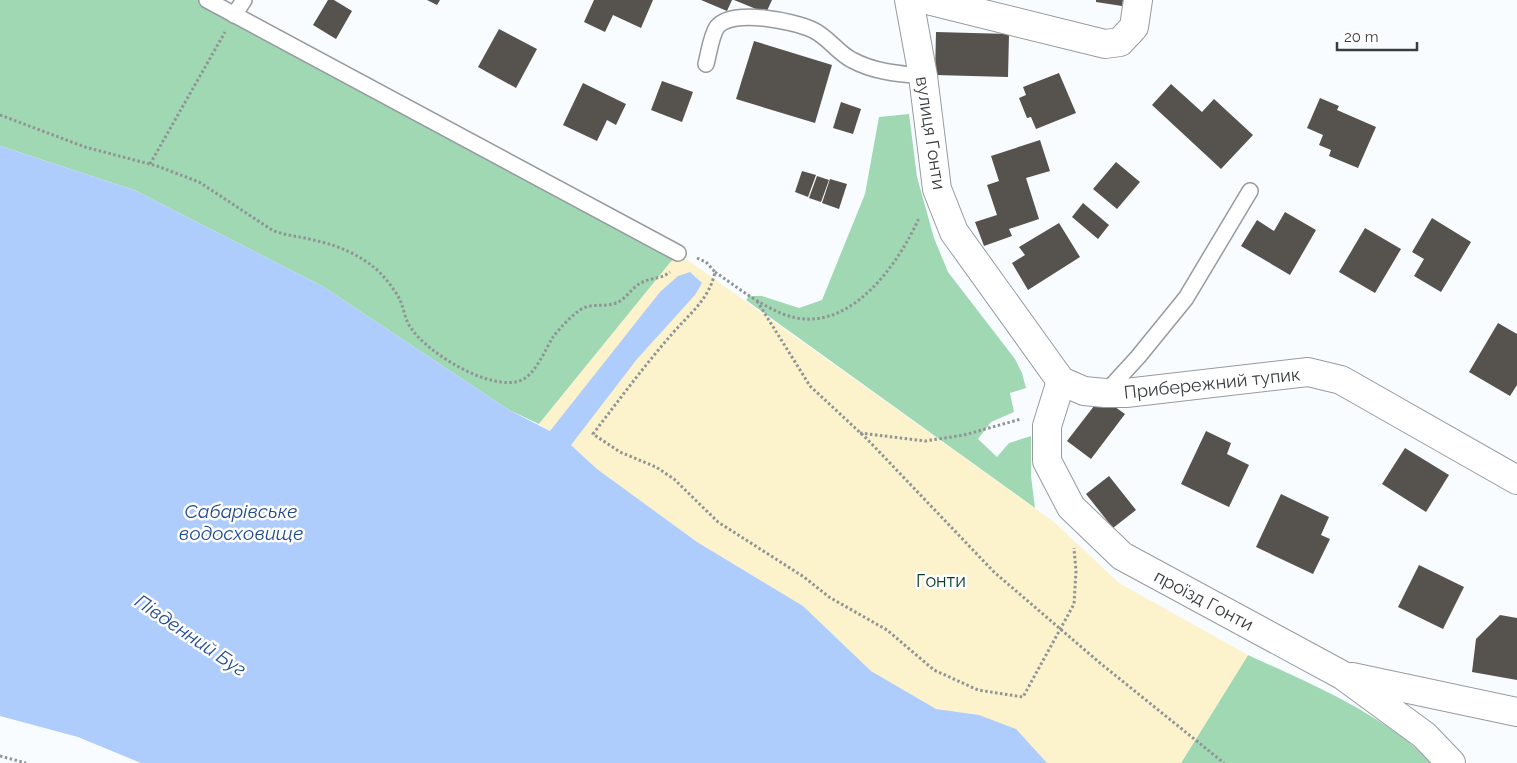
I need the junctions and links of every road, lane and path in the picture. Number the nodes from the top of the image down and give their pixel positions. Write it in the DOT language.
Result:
graph roads {
  1 [pos="207,0"];
  2 [pos="244,0"];
  3 [pos="909,0"];
  4 [pos="927,0"];
  5 [pos="1138,0"];
  6 [pos="234,15"];
  7 [pos="706,64"];
  8 [pos="923,76"];
  9 [pos="0,115"];
  10 [pos="150,164"];
  11 [pos="937,189"];
  12 [pos="1250,191"];
  13 [pos="678,252"];
  14 [pos="714,272"];
  15 [pos="757,301"];
  16 [pos="1061,381"];
  17 [pos="1105,393"];
  18 [pos="1051,412"];
  19 [pos="860,432"];
  20 [pos="1517,480"];
  21 [pos="1071,507"];
  22 [pos="1060,629"];
  23 [pos="1342,675"];
  24 [pos="1517,712"];
  25 [pos="0,756"];
  26 [pos="26,763"];
  27 [pos="1224,763"];
  28 [pos="1451,763"];
  1 -- 6 [label="lane"];
  2 -- 6 [label="lane"];
  3 -- 8 [label="street, вулиця Гонти"];
  4 -- 5 [label="street"];
  6 -- 10 [label="path"];
  6 -- 13 [label="lane"];
  7 -- 8 [label="lane"];
  8 -- 11 [label="street, вулиця Гонти"];
  9 -- 10 [label="path"];
  10 -- 13 [label="path"];
  11 -- 15 [label="path"];
  11 -- 16 [label="street, вулиця Гонти"];
  12 -- 17 [label="lane"];
  13 -- 14 [label="path"];
  14 -- 15 [label="path"];
  14 -- 22 [label="path"];
  15 -- 19 [label="path"];
  16 -- 17 [label="street, Прибережний тупик"];
  16 -- 18 [label="street, проїзд Гонти"];
  17 -- 20 [label="street, Прибережний тупик"];
  18 -- 19 [label="path"];
  18 -- 21 [label="street, проїзд Гонти"];
  19 -- 22 [label="path"];
  21 -- 22 [label="path"];
  21 -- 23 [label="street, проїзд Гонти"];
  22 -- 27 [label="path"];
  23 -- 24 [label="street"];
  23 -- 28 [label="street, проїзд Гонти"];
  25 -- 26 [label="path"];
}
